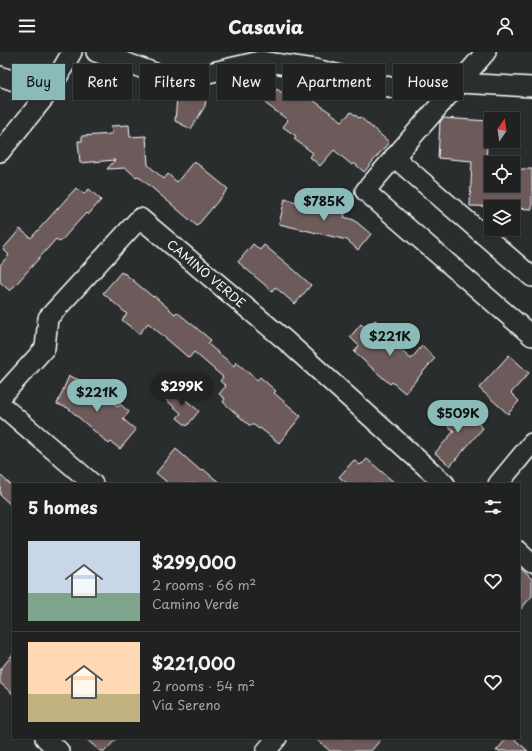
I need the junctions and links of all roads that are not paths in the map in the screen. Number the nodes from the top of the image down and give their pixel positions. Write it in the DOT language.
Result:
graph roads {
  1 [pos="72,52"];
  2 [pos="96,52"];
  3 [pos="486,52"];
  4 [pos="65,64"];
  5 [pos="0,76"];
  6 [pos="463,77"];
  7 [pos="12,80"];
  8 [pos="463,83"];
  9 [pos="532,87"];
  10 [pos="393,88"];
  11 [pos="42,100"];
  12 [pos="443,100"];
  13 [pos="0,152"];
  14 [pos="394,157"];
  15 [pos="532,277"];
  16 [pos="532,336"];
  17 [pos="0,398"];
  18 [pos="0,404"];
  19 [pos="532,443"];
  20 [pos="92,483"];
  21 [pos="444,483"];
  22 [pos="499,483"];
  23 [pos="520,552"];
  24 [pos="532,563"];
  25 [pos="46,739"];
  26 [pos="277,739"];
  27 [pos="59,751"];
  28 [pos="266,751"];
  1 -- 4 [label="street"];
  2 -- 10 [label="street"];
  3 -- 6 [label="street"];
  5 -- 7 [label="street"];
  8 -- 9 [label="street"];
  11 -- 13 [label="street"];
  12 -- 14 [label="street"];
  14 -- 15 [label="street"];
  14 -- 16 [label="street"];
  17 -- 21 [label="street, CAMINO VERDE"];
  18 -- 20 [label="street"];
  19 -- 22 [label="street"];
  23 -- 24 [label="street"];
  25 -- 27 [label="street"];
  26 -- 28 [label="street"];
}
